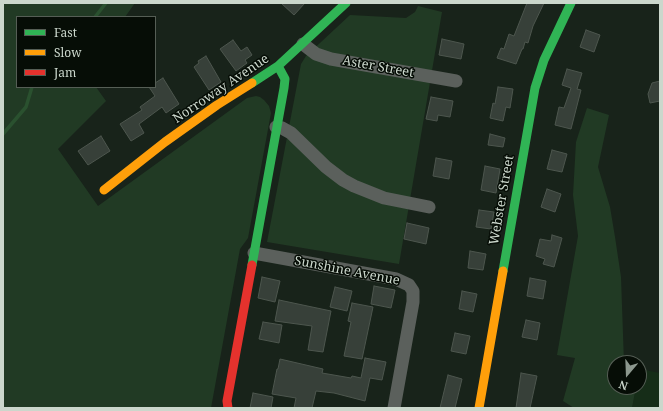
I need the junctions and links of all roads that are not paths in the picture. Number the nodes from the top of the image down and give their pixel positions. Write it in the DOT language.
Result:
graph roads {
  1 [pos="346,3"];
  2 [pos="571,3"];
  3 [pos="303,44"];
  4 [pos="278,66"];
  5 [pos="456,81"];
  6 [pos="276,127"];
  7 [pos="104,190"];
  8 [pos="429,207"];
  9 [pos="254,253"];
  10 [pos="228,408"];
  11 [pos="394,408"];
  12 [pos="479,408"];
  1 -- 3 [label="street, Norroway Avenue"];
  2 -- 12 [label="street, Webster Street"];
  3 -- 4 [label="street, Norroway Avenue"];
  3 -- 5 [label="street, Aster Street"];
  4 -- 6 [label="street"];
  4 -- 7 [label="street, Norroway Avenue"];
  6 -- 8 [label="street"];
  6 -- 9 [label="street"];
  9 -- 10 [label="street"];
  9 -- 11 [label="street, Sunshine Avenue"];
}
